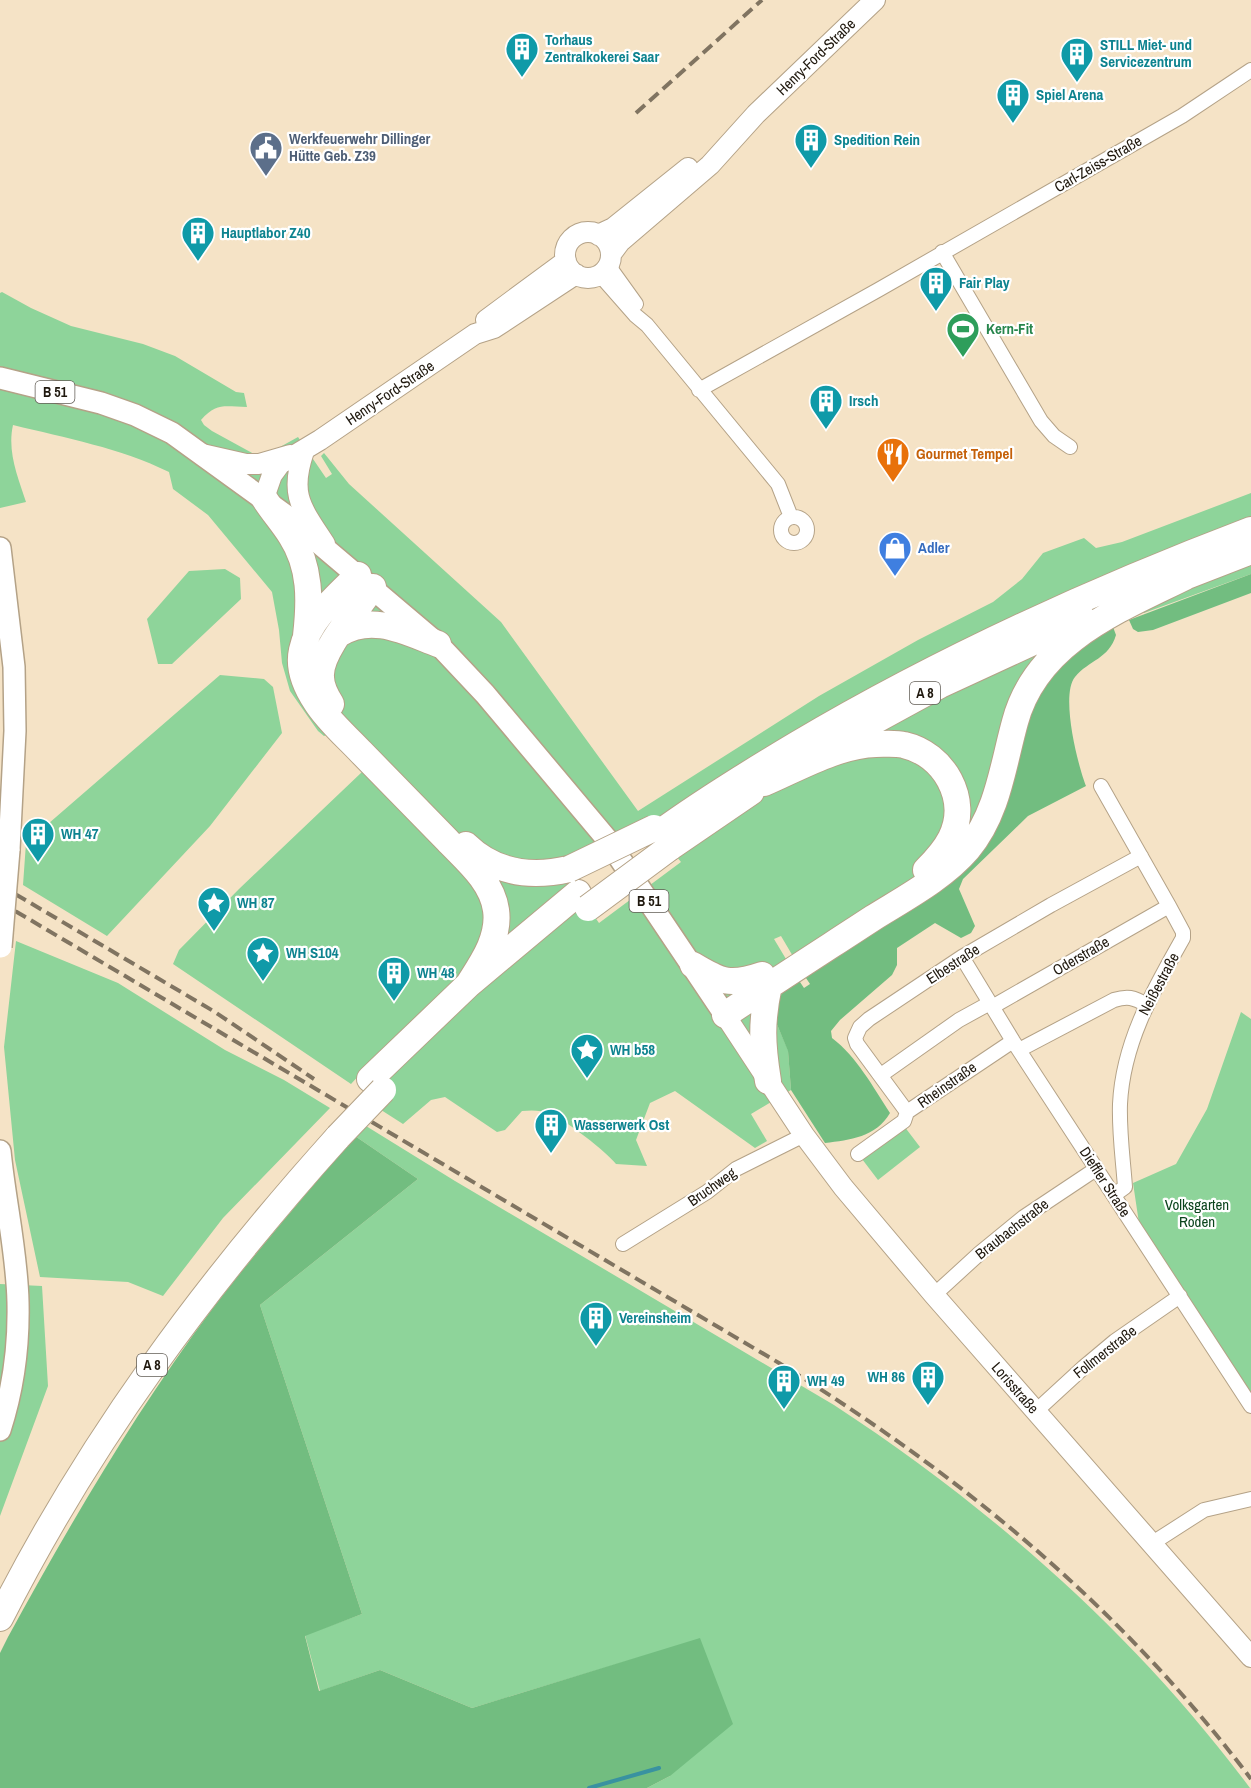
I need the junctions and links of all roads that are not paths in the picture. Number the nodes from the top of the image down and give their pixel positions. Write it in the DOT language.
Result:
graph roads {
  1 [pos="875,0"];
  2 [pos="1251,70"];
  3 [pos="756,114"];
  4 [pos="598,235"];
  5 [pos="942,252"];
  6 [pos="606,265"];
  7 [pos="571,268"];
  8 [pos="1,380"];
  9 [pos="699,390"];
  10 [pos="1070,447"];
  11 [pos="304,451"];
  12 [pos="202,454"];
  13 [pos="264,498"];
  14 [pos="791,517"];
  15 [pos="1251,530"];
  16 [pos="0,548"];
  17 [pos="328,549"];
  18 [pos="1251,551"];
  19 [pos="365,581"];
  20 [pos="0,582"];
  21 [pos="1135,591"];
  22 [pos="1090,611"];
  23 [pos="10,621"];
  24 [pos="339,633"];
  25 [pos="306,636"];
  26 [pos="438,644"];
  27 [pos="764,783"];
  28 [pos="1101,786"];
  29 [pos="660,837"];
  30 [pos="1141,856"];
  31 [pos="583,901"];
  32 [pos="1169,906"];
  33 [pos="1,948"];
  34 [pos="962,957"];
  35 [pos="0,961"];
  36 [pos="693,965"];
  37 [pos="766,980"];
  38 [pos="468,985"];
  39 [pos="991,1005"];
  40 [pos="1146,1005"];
  41 [pos="721,1008"];
  42 [pos="1016,1045"];
  43 [pos="881,1075"];
  44 [pos="768,1081"];
  45 [pos="376,1085"];
  46 [pos="907,1113"];
  47 [pos="332,1131"];
  48 [pos="804,1135"];
  49 [pos="858,1154"];
  50 [pos="0,1158"];
  51 [pos="1096,1169"];
  52 [pos="1114,1196"];
  53 [pos="6,1235"];
  54 [pos="623,1244"];
  55 [pos="7,1259"];
  56 [pos="934,1295"];
  57 [pos="1180,1296"];
  58 [pos="1251,1406"];
  59 [pos="1035,1412"];
  60 [pos="0,1430"];
  61 [pos="1251,1499"];
  62 [pos="1151,1544"];
  63 [pos="0,1579"];
  64 [pos="0,1618"];
  65 [pos="1251,1656"];
  1 -- 3 [label="street, Henry-Ford-Straße"];
  2 -- 5 [label="street, Carl-Zeiss-Straße"];
  3 -- 4 [label="street, Henry-Ford-Straße"];
  3 -- 6 [label="street, Henry-Ford-Straße"];
  4 -- 6 [label="street"];
  4 -- 7 [label="street"];
  5 -- 9 [label="street, Carl-Zeiss-Straße"];
  5 -- 10 [label="street"];
  6 -- 7 [label="street"];
  6 -- 9 [label="street"];
  7 -- 11 [label="street, Henry-Ford-Straße"];
  8 -- 12 [label="main road, B 51"];
  9 -- 14 [label="street"];
  11 -- 12 [label="street"];
  11 -- 13 [label="street, Henry-Ford-Straße"];
  11 -- 17 [label="street"];
  12 -- 13 [label="main road, B 51"];
  13 -- 17 [label="main road, B 51"];
  13 -- 25 [label="highway"];
  15 -- 21 [label="highway, A 8"];
  16 -- 23 [label="main road"];
  17 -- 19 [label="main road, B 51"];
  18 -- 21 [label="highway, A 8"];
  19 -- 24 [label="highway"];
  19 -- 25 [label="highway"];
  19 -- 26 [label="main road, B 51"];
  20 -- 23 [label="main road"];
  21 -- 22 [label="highway, A 8"];
  22 -- 27 [label="highway, A 8"];
  22 -- 29 [label="highway, A 8"];
  22 -- 37 [label="highway"];
  23 -- 33 [label="main road, bridge"];
  24 -- 26 [label="highway"];
  24 -- 29 [label="highway, bridge"];
  25 -- 38 [label="highway"];
  26 -- 36 [label="main road, B 51"];
  27 -- 29 [label="highway, A 8"];
  27 -- 37 [label="highway"];
  28 -- 30 [label="street, Neißestraße"];
  29 -- 31 [label="highway, A 8, bridge"];
  30 -- 32 [label="street, Neißestraße"];
  30 -- 34 [label="street, Elbestraße"];
  31 -- 38 [label="highway, A 8"];
  31 -- 45 [label="highway, A 8"];
  32 -- 39 [label="street, Oderstraße"];
  32 -- 40 [label="street, Neißestraße"];
  33 -- 35 [label="main road"];
  34 -- 39 [label="street, Dieffler Straße"];
  34 -- 43 [label="street, Elbestraße"];
  36 -- 37 [label="highway"];
  36 -- 41 [label="main road, B 51"];
  37 -- 41 [label="highway"];
  37 -- 44 [label="highway"];
  38 -- 45 [label="highway, A 8"];
  39 -- 42 [label="street, Dieffler Straße"];
  39 -- 43 [label="street, Oderstraße"];
  40 -- 42 [label="street, Rheinstraße"];
  40 -- 52 [label="street, Neißestraße"];
  41 -- 44 [label="street, Lorisstraße"];
  42 -- 46 [label="street, Rheinstraße"];
  42 -- 51 [label="street, Dieffler Straße"];
  43 -- 46 [label="street, Elbestraße"];
  44 -- 48 [label="street, Lorisstraße"];
  45 -- 47 [label="highway, A 8"];
  46 -- 49 [label="street, Rheinstraße"];
  47 -- 63 [label="highway, A 8"];
  47 -- 64 [label="highway, A 8"];
  48 -- 54 [label="street, Bruchweg"];
  48 -- 56 [label="street, Lorisstraße"];
  50 -- 53 [label="main road"];
  51 -- 52 [label="street, Dieffler Straße"];
  51 -- 56 [label="street, Braubachstraße"];
  52 -- 57 [label="street, Dieffler Straße"];
  53 -- 55 [label="main road"];
  55 -- 60 [label="main road"];
  56 -- 59 [label="street, Lorisstraße"];
  57 -- 58 [label="street, Dieffler Straße"];
  57 -- 59 [label="street, Follmerstraße"];
  59 -- 62 [label="street, Lorisstraße"];
  61 -- 62 [label="street"];
  62 -- 65 [label="street, Lorisstraße"];
}
